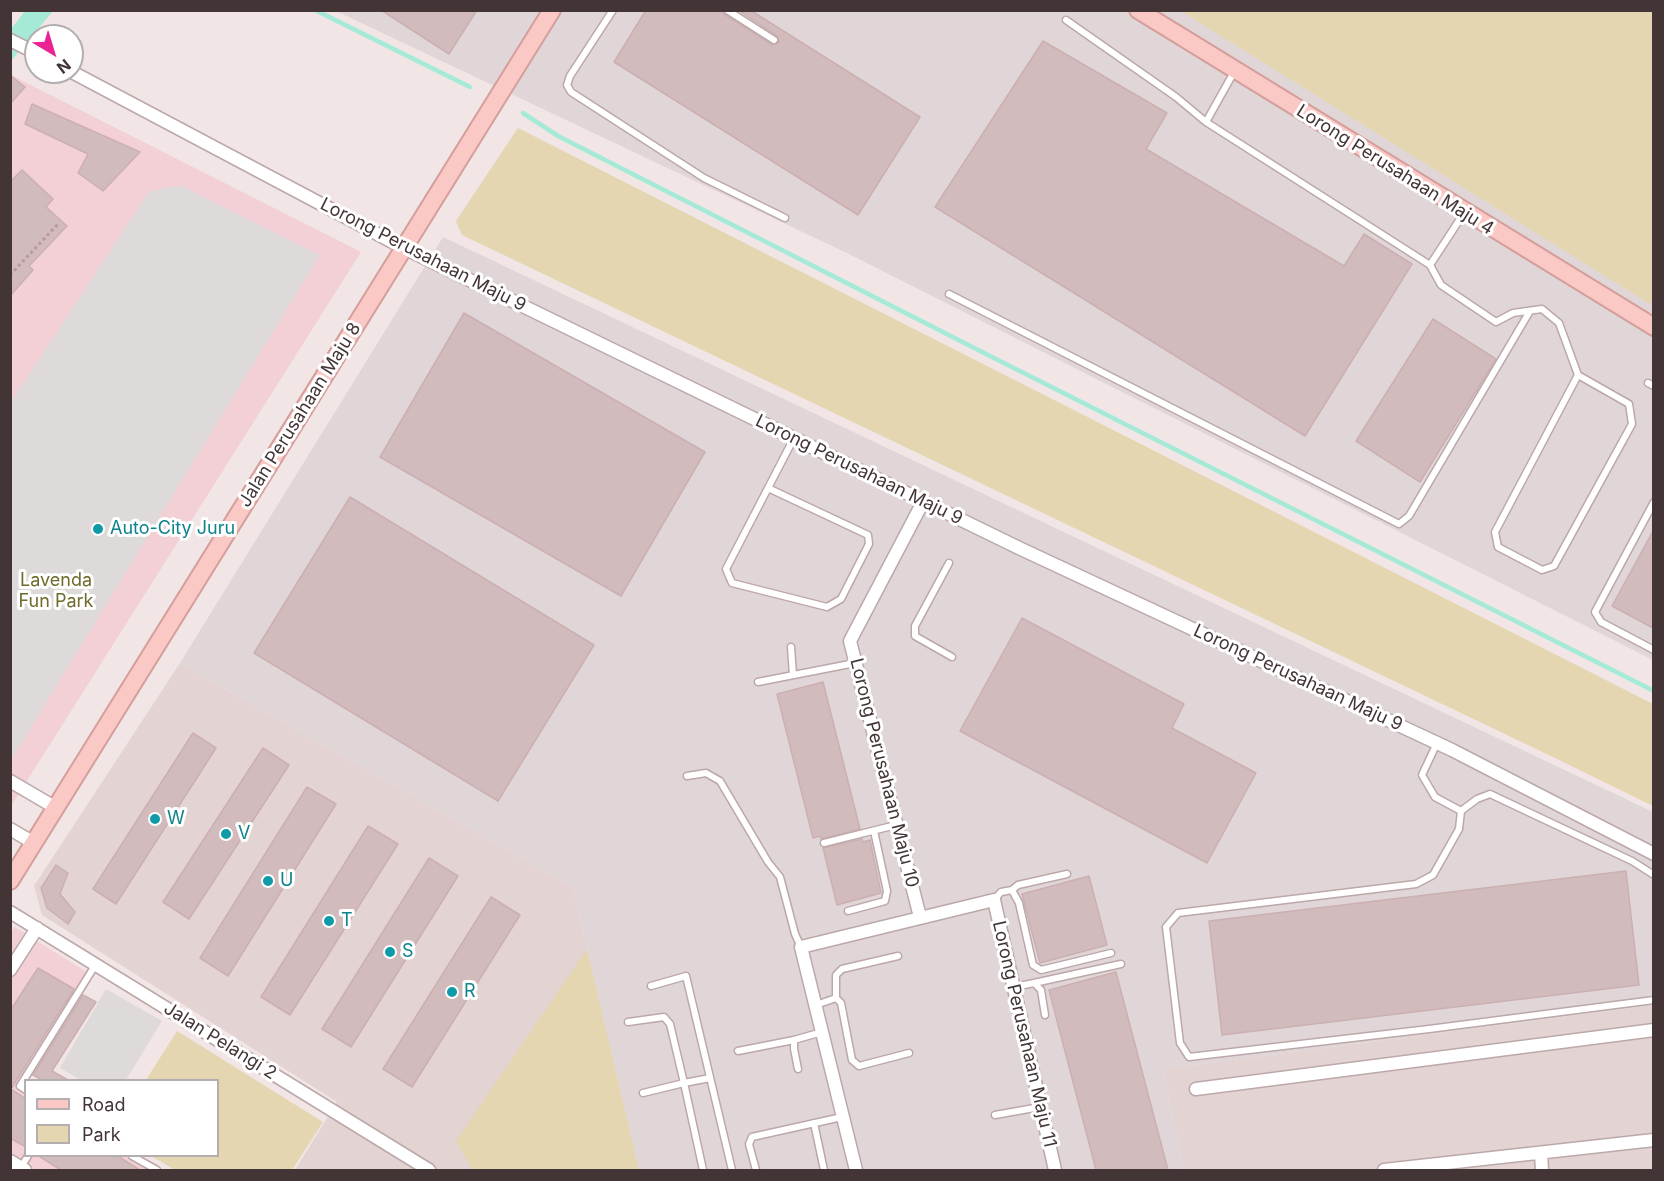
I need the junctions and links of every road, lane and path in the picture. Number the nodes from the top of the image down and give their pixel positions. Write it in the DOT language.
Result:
graph roads {
  1 [pos="552,10"];
  2 [pos="613,10"];
  3 [pos="1138,10"];
  4 [pos="731,12"];
  5 [pos="1066,20"];
  6 [pos="10,40"];
  7 [pos="774,40"];
  8 [pos="24,47"];
  9 [pos="1234,71"];
  10 [pos="84,78"];
  11 [pos="1206,122"];
  12 [pos="1464,212"];
  13 [pos="785,218"];
  14 [pos="59,223"];
  15 [pos="404,248"];
  16 [pos="1430,265"];
  17 [pos="10,275"];
  18 [pos="949,294"];
  19 [pos="1530,310"];
  20 [pos="1651,320"];
  21 [pos="1578,375"];
  22 [pos="794,438"];
  23 [pos="768,488"];
  24 [pos="923,502"];
  25 [pos="1653,502"];
  26 [pos="949,563"];
  27 [pos="791,648"];
  28 [pos="1653,650"];
  29 [pos="952,657"];
  30 [pos="856,663"];
  31 [pos="794,675"];
  32 [pos="758,682"];
  33 [pos="1437,742"];
  34 [pos="687,776"];
  35 [pos="11,781"];
  36 [pos="56,808"];
  37 [pos="1461,812"];
  38 [pos="897,825"];
  39 [pos="10,829"];
  40 [pos="874,831"];
  41 [pos="34,843"];
  42 [pos="824,843"];
  43 [pos="1653,854"];
  44 [pos="1067,874"];
  45 [pos="1653,875"];
  46 [pos="10,881"];
  47 [pos="1012,890"];
  48 [pos="994,900"];
  49 [pos="848,910"];
  50 [pos="10,912"];
  51 [pos="920,917"];
  52 [pos="37,928"];
  53 [pos="801,947"];
  54 [pos="1111,953"];
  55 [pos="898,956"];
  56 [pos="96,964"];
  57 [pos="1121,964"];
  58 [pos="10,970"];
  59 [pos="1034,983"];
  60 [pos="651,986"];
  61 [pos="1014,988"];
  62 [pos="836,998"];
  63 [pos="1653,1000"];
  64 [pos="815,1005"];
  65 [pos="1045,1015"];
  66 [pos="628,1022"];
  67 [pos="1653,1030"];
  68 [pos="822,1032"];
  69 [pos="794,1040"];
  70 [pos="738,1051"];
  71 [pos="909,1053"];
  72 [pos="798,1069"];
  73 [pos="710,1078"];
  74 [pos="24,1079"];
  75 [pos="684,1083"];
  76 [pos="1196,1089"];
  77 [pos="643,1093"];
  78 [pos="1041,1106"];
  79 [pos="995,1115"];
  80 [pos="843,1117"];
  81 [pos="814,1123"];
  82 [pos="1653,1140"];
  83 [pos="1541,1153"];
  84 [pos="135,1157"];
  85 [pos="157,1170"];
  86 [pos="429,1170"];
  87 [pos="703,1170"];
  88 [pos="732,1170"];
  89 [pos="756,1170"];
  90 [pos="824,1170"];
  91 [pos="856,1170"];
  92 [pos="1055,1170"];
  93 [pos="1384,1170"];
  94 [pos="1542,1170"];
  1 -- 15 [label="street, Jalan Perusahaan Maju 8"];
  2 -- 13 [label="lane"];
  3 -- 9 [label="street, Lorong Perusahaan Maju 4"];
  4 -- 7 [label="lane"];
  5 -- 11 [label="lane"];
  6 -- 8 [label="street"];
  9 -- 11 [label="lane"];
  9 -- 12 [label="street, Lorong Perusahaan Maju 4"];
  10 -- 15 [label="street, Lorong Perusahaan Maju 9"];
  11 -- 16 [label="lane"];
  12 -- 16 [label="lane"];
  12 -- 20 [label="street, Lorong Perusahaan Maju 4"];
  14 -- 17 [label="path"];
  15 -- 22 [label="street, Lorong Perusahaan Maju 9"];
  15 -- 36 [label="street, Jalan Perusahaan Maju 8"];
  16 -- 19 [label="lane"];
  18 -- 19 [label="lane"];
  19 -- 21 [label="lane"];
  21 -- 21 [label="lane"];
  22 -- 23 [label="lane"];
  22 -- 24 [label="street, Lorong Perusahaan Maju 9"];
  23 -- 23 [label="lane"];
  24 -- 30 [label="street, Lorong Perusahaan Maju 10"];
  24 -- 33 [label="street, Lorong Perusahaan Maju 9"];
  25 -- 28 [label="lane"];
  26 -- 29 [label="lane"];
  27 -- 31 [label="lane"];
  30 -- 31 [label="lane"];
  30 -- 38 [label="street, Lorong Perusahaan Maju 10"];
  31 -- 32 [label="lane"];
  33 -- 37 [label="lane"];
  33 -- 43 [label="street, Lorong Perusahaan Maju 9"];
  34 -- 53 [label="lane"];
  35 -- 36 [label="street"];
  36 -- 41 [label="street, Jalan Perusahaan Maju 8"];
  37 -- 45 [label="lane"];
  37 -- 63 [label="lane"];
  38 -- 40 [label="lane"];
  38 -- 51 [label="street, Lorong Perusahaan Maju 10"];
  39 -- 41 [label="street"];
  40 -- 42 [label="lane"];
  40 -- 49 [label="lane"];
  41 -- 46 [label="street, Jalan Perusahaan Maju 8"];
  44 -- 47 [label="lane"];
  47 -- 48 [label="lane"];
  47 -- 54 [label="lane"];
  48 -- 51 [label="street, Lorong Perusahaan Maju 11"];
  48 -- 61 [label="street, Lorong Perusahaan Maju 11"];
  50 -- 52 [label="street, Jalan Pelangi 2"];
  51 -- 53 [label="street, Lorong Perusahaan Maju 11"];
  52 -- 56 [label="street, Jalan Pelangi 2"];
  52 -- 58 [label="street"];
  53 -- 64 [label="street"];
  55 -- 62 [label="lane"];
  56 -- 74 [label="lane"];
  56 -- 86 [label="street, Jalan Pelangi 2"];
  57 -- 59 [label="lane"];
  59 -- 61 [label="lane"];
  59 -- 65 [label="lane"];
  60 -- 73 [label="lane"];
  61 -- 78 [label="street, Lorong Perusahaan Maju 11"];
  62 -- 64 [label="lane"];
  62 -- 71 [label="lane"];
  64 -- 68 [label="street"];
  66 -- 75 [label="lane"];
  67 -- 76 [label="street"];
  68 -- 69 [label="lane"];
  68 -- 80 [label="street"];
  69 -- 70 [label="lane"];
  69 -- 72 [label="lane"];
  73 -- 75 [label="lane"];
  73 -- 88 [label="lane"];
  75 -- 77 [label="lane"];
  75 -- 87 [label="lane"];
  78 -- 79 [label="lane"];
  78 -- 92 [label="street, Lorong Perusahaan Maju 11"];
  80 -- 81 [label="lane"];
  80 -- 91 [label="street"];
  81 -- 89 [label="lane"];
  81 -- 90 [label="lane"];
  82 -- 83 [label="street"];
  83 -- 93 [label="street"];
  83 -- 94 [label="street"];
  84 -- 85 [label="lane"];
}
